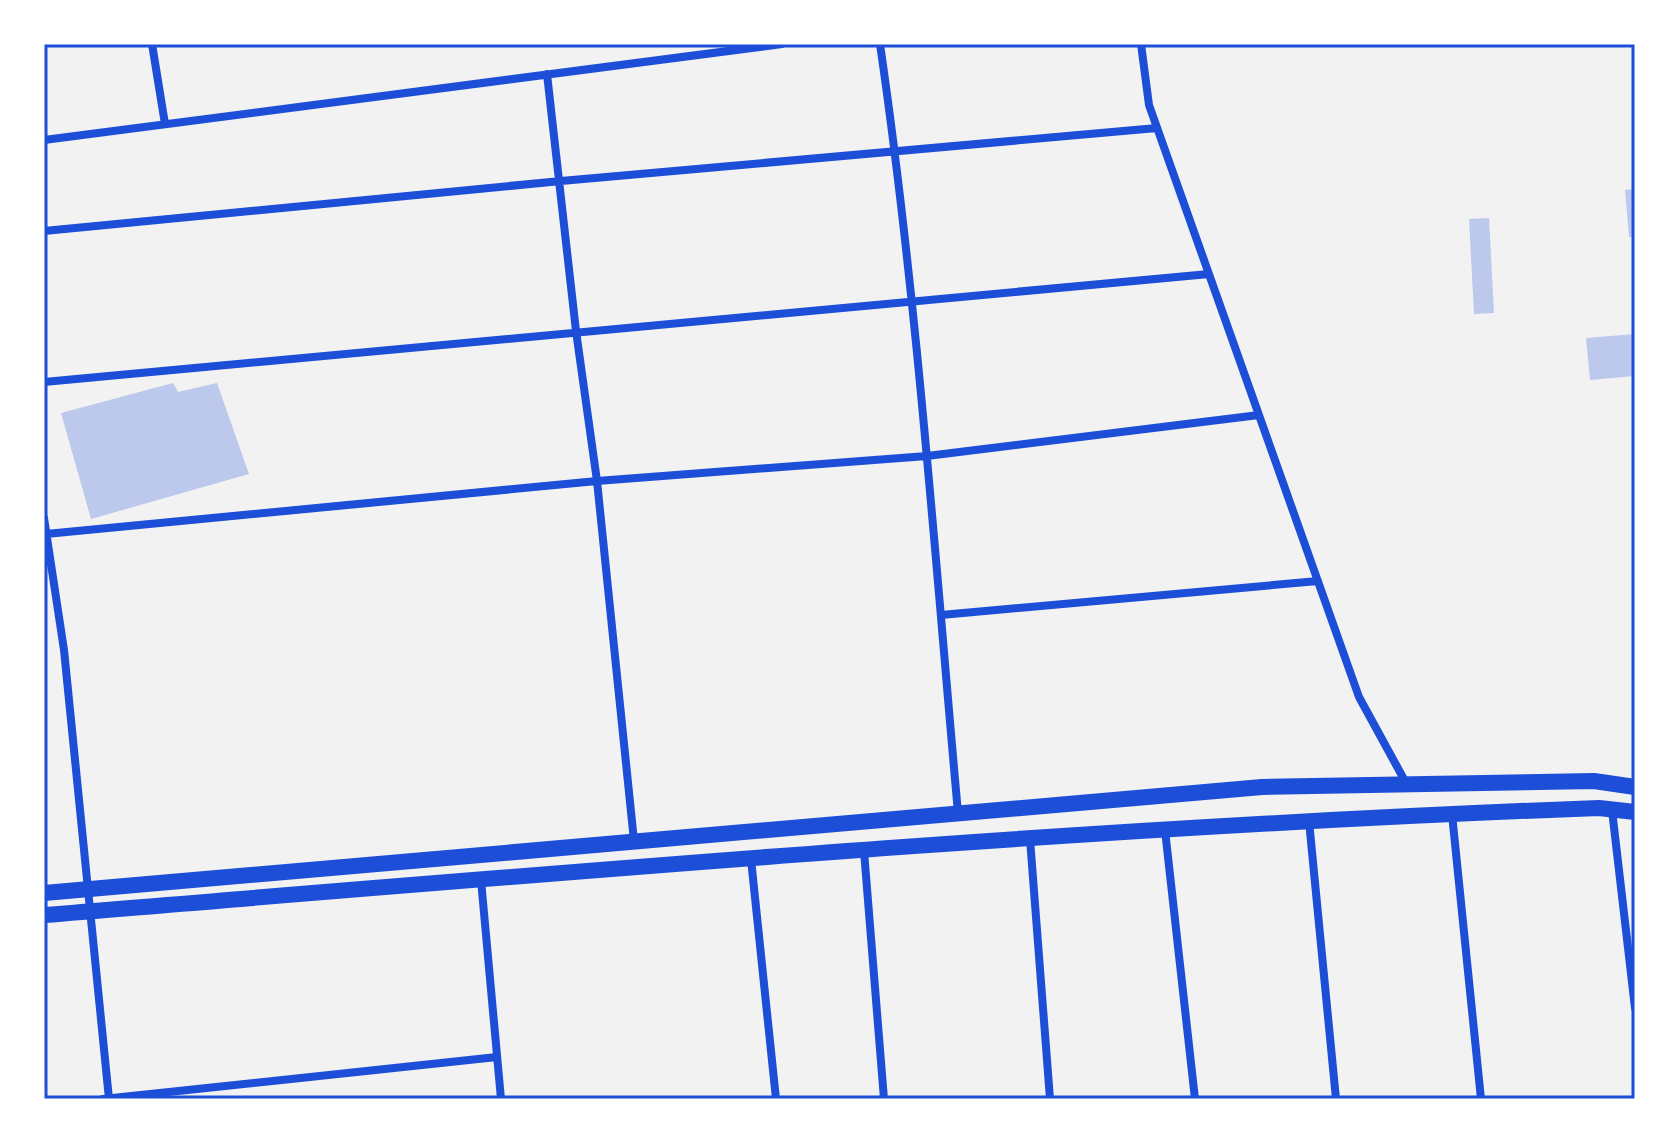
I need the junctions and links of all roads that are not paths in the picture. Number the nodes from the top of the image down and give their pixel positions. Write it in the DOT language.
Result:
graph roads {
  1 [pos="152,44"];
  2 [pos="782,44"];
  3 [pos="880,44"];
  4 [pos="1141,44"];
  5 [pos="722,48"];
  6 [pos="547,74"];
  7 [pos="165,124"];
  8 [pos="1157,128"];
  9 [pos="44,140"];
  10 [pos="896,151"];
  11 [pos="561,181"];
  12 [pos="44,231"];
  13 [pos="1209,274"];
  14 [pos="910,302"];
  15 [pos="576,331"];
  16 [pos="44,382"];
  17 [pos="1259,415"];
  18 [pos="927,456"];
  19 [pos="597,481"];
  20 [pos="44,518"];
  21 [pos="46,534"];
  22 [pos="1318,581"];
  23 [pos="941,615"];
  24 [pos="1407,784"];
  25 [pos="1635,787"];
  26 [pos="1612,809"];
  27 [pos="1635,812"];
  28 [pos="958,813"];
  29 [pos="1451,813"];
  30 [pos="1309,820"];
  31 [pos="1165,830"];
  32 [pos="1030,839"];
  33 [pos="634,841"];
  34 [pos="864,851"];
  35 [pos="751,859"];
  36 [pos="481,879"];
  37 [pos="89,889"];
  38 [pos="44,893"];
  39 [pos="91,911"];
  40 [pos="44,915"];
  41 [pos="1635,1008"];
  42 [pos="497,1057"];
  43 [pos="107,1099"];
  44 [pos="501,1099"];
  45 [pos="776,1099"];
  46 [pos="884,1099"];
  47 [pos="1050,1099"];
  48 [pos="1195,1099"];
  49 [pos="1336,1099"];
  50 [pos="1481,1099"];
  1 -- 7 [label="street"];
  2 -- 5 [label="street"];
  3 -- 10 [label="street"];
  4 -- 8 [label="street"];
  5 -- 6 [label="street"];
  6 -- 7 [label="street"];
  6 -- 11 [label="street"];
  7 -- 9 [label="street"];
  8 -- 10 [label="street"];
  8 -- 13 [label="street"];
  10 -- 11 [label="street"];
  10 -- 14 [label="street"];
  11 -- 12 [label="street"];
  11 -- 15 [label="street"];
  13 -- 14 [label="street"];
  13 -- 17 [label="street"];
  14 -- 15 [label="street"];
  14 -- 18 [label="street"];
  15 -- 16 [label="street"];
  15 -- 19 [label="street"];
  17 -- 18 [label="street"];
  17 -- 22 [label="street"];
  18 -- 19 [label="street"];
  18 -- 23 [label="street"];
  19 -- 21 [label="street"];
  19 -- 33 [label="street"];
  20 -- 21 [label="street"];
  21 -- 37 [label="street"];
  22 -- 23 [label="street"];
  22 -- 24 [label="street"];
  23 -- 28 [label="street"];
  24 -- 25 [label="main road"];
  24 -- 28 [label="main road"];
  26 -- 27 [label="main road"];
  26 -- 29 [label="main road"];
  26 -- 41 [label="street"];
  28 -- 33 [label="main road"];
  29 -- 30 [label="main road"];
  29 -- 50 [label="street"];
  30 -- 31 [label="main road"];
  30 -- 49 [label="street"];
  31 -- 32 [label="main road"];
  31 -- 48 [label="street"];
  32 -- 34 [label="main road"];
  32 -- 47 [label="street"];
  33 -- 37 [label="main road"];
  34 -- 35 [label="main road"];
  34 -- 46 [label="street"];
  35 -- 36 [label="main road"];
  35 -- 45 [label="street"];
  36 -- 39 [label="main road"];
  36 -- 42 [label="street"];
  37 -- 38 [label="main road"];
  37 -- 39 [label="street"];
  39 -- 40 [label="main road"];
  39 -- 43 [label="street"];
  42 -- 43 [label="street"];
  42 -- 44 [label="street"];
}
